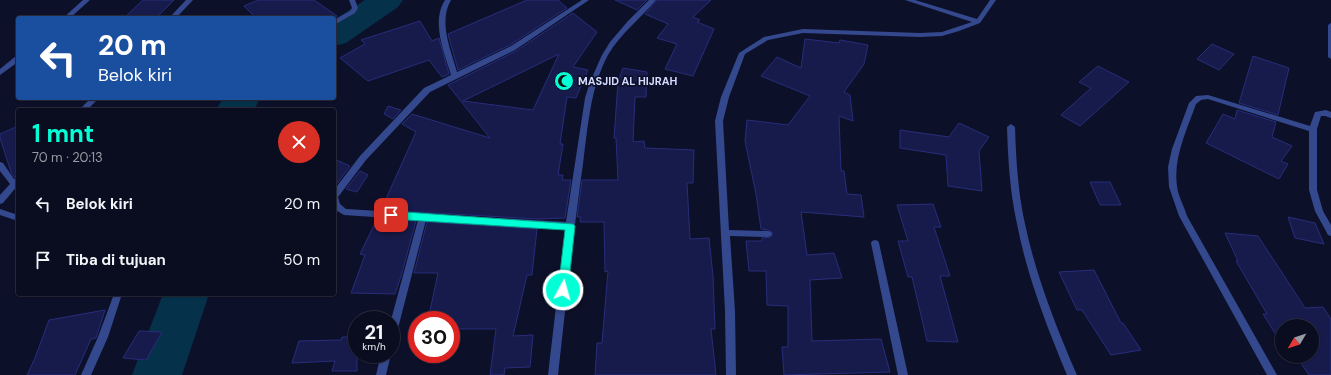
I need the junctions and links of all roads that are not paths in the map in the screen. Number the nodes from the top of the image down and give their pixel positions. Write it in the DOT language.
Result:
graph roads {
  1 [pos="87,0"];
  2 [pos="190,0"];
  3 [pos="352,0"];
  4 [pos="448,0"];
  5 [pos="586,0"];
  6 [pos="654,0"];
  7 [pos="908,0"];
  8 [pos="993,0"];
  9 [pos="68,16"];
  10 [pos="174,16"];
  11 [pos="336,22"];
  12 [pos="978,22"];
  13 [pos="1331,26"];
  14 [pos="1331,58"];
  15 [pos="16,60"];
  16 [pos="0,73"];
  17 [pos="455,76"];
  18 [pos="93,100"];
  19 [pos="85,108"];
  20 [pos="1331,115"];
  21 [pos="1011,126"];
  22 [pos="1312,129"];
  23 [pos="0,165"];
  24 [pos="16,182"];
  25 [pos="336,193"];
  26 [pos="0,201"];
  27 [pos="336,206"];
  28 [pos="0,212"];
  29 [pos="16,217"];
  30 [pos="423,217"];
  31 [pos="570,226"];
  32 [pos="726,233"];
  33 [pos="1331,233"];
  34 [pos="768,234"];
  35 [pos="875,243"];
  36 [pos="117,296"];
  37 [pos="398,311"];
  38 [pos="384,363"];
  39 [pos="86,375"];
  40 [pos="381,375"];
  41 [pos="553,375"];
  42 [pos="731,375"];
  43 [pos="903,375"];
  44 [pos="1072,375"];
  45 [pos="1272,375"];
  1 -- 9 [label="street"];
  2 -- 10 [label="street"];
  3 -- 11 [label="street"];
  4 -- 17 [label="street"];
  5 -- 17 [label="street"];
  6 -- 31 [label="street"];
  7 -- 12 [label="street"];
  8 -- 12 [label="street"];
  12 -- 32 [label="street"];
  13 -- 14 [label="street"];
  15 -- 16 [label="street"];
  17 -- 25 [label="street"];
  18 -- 19 [label="street"];
  20 -- 22 [label="street"];
  21 -- 44 [label="street"];
  22 -- 33 [label="street"];
  22 -- 45 [label="street"];
  23 -- 24 [label="street"];
  24 -- 26 [label="street"];
  27 -- 30 [label="street"];
  28 -- 29 [label="street"];
  30 -- 31 [label="street"];
  30 -- 37 [label="street"];
  31 -- 41 [label="street"];
  32 -- 34 [label="street"];
  32 -- 42 [label="street"];
  35 -- 43 [label="street"];
  36 -- 39 [label="street"];
  38 -- 40 [label="street"];
}
